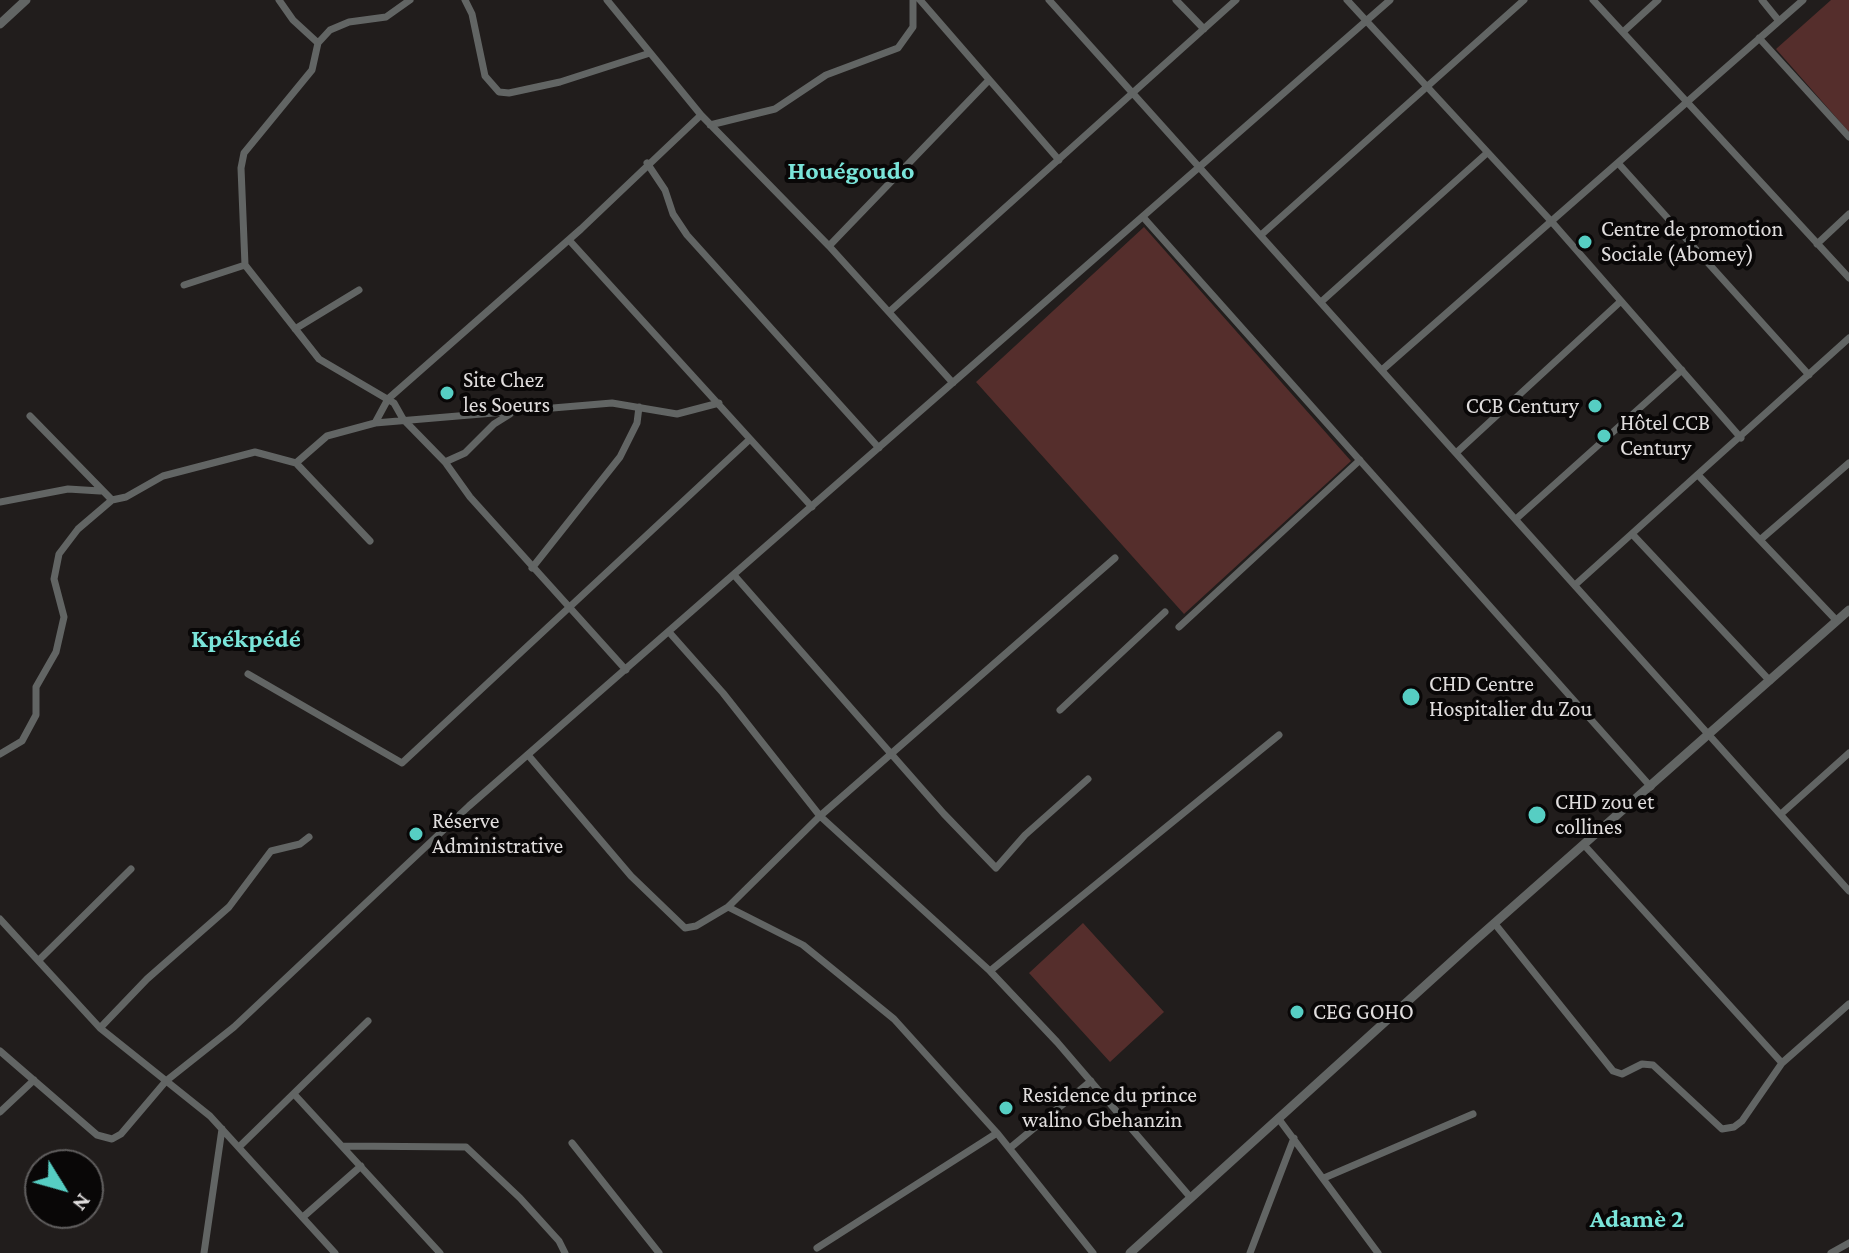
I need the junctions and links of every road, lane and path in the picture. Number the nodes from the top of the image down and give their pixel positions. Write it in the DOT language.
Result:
graph roads {
  1 [pos="26,0"];
  2 [pos="279,0"];
  3 [pos="410,0"];
  4 [pos="465,0"];
  5 [pos="607,0"];
  6 [pos="913,0"];
  7 [pos="920,0"];
  8 [pos="1049,0"];
  9 [pos="1176,0"];
  10 [pos="1236,0"];
  11 [pos="1347,0"];
  12 [pos="1390,0"];
  13 [pos="1524,0"];
  14 [pos="1593,0"];
  15 [pos="1658,0"];
  16 [pos="1762,0"];
  17 [pos="1803,0"];
  18 [pos="1779,21"];
  19 [pos="1365,22"];
  20 [pos="0,24"];
  21 [pos="1204,29"];
  22 [pos="1623,32"];
  23 [pos="1759,38"];
  24 [pos="318,43"];
  25 [pos="650,53"];
  26 [pos="988,81"];
  27 [pos="1427,88"];
  28 [pos="1133,93"];
  29 [pos="1687,102"];
  30 [pos="701,115"];
  31 [pos="710,125"];
  32 [pos="1849,137"];
  33 [pos="1487,153"];
  34 [pos="1059,160"];
  35 [pos="647,163"];
  36 [pos="1618,163"];
  37 [pos="1200,167"];
  38 [pos="1849,214"];
  39 [pos="1143,217"];
  40 [pos="1551,221"];
  41 [pos="1261,235"];
  42 [pos="569,240"];
  43 [pos="1817,244"];
  44 [pos="829,246"];
  45 [pos="245,265"];
  46 [pos="1849,278"];
  47 [pos="184,285"];
  48 [pos="359,290"];
  49 [pos="1621,301"];
  50 [pos="1321,302"];
  51 [pos="889,312"];
  52 [pos="295,329"];
  53 [pos="1849,338"];
  54 [pos="1382,370"];
  55 [pos="1682,370"];
  56 [pos="1809,375"];
  57 [pos="953,383"];
  58 [pos="388,399"];
  59 [pos="719,403"];
  60 [pos="639,407"];
  61 [pos="512,413"];
  62 [pos="30,416"];
  63 [pos="403,419"];
  64 [pos="375,423"];
  65 [pos="1741,438"];
  66 [pos="749,440"];
  67 [pos="879,448"];
  68 [pos="1456,453"];
  69 [pos="1360,460"];
  70 [pos="445,462"];
  71 [pos="296,463"];
  72 [pos="1849,463"];
  73 [pos="1699,476"];
  74 [pos="104,492"];
  75 [pos="112,500"];
  76 [pos="0,502"];
  77 [pos="812,507"];
  78 [pos="1516,519"];
  79 [pos="1634,536"];
  80 [pos="1760,540"];
  81 [pos="370,541"];
  82 [pos="1115,558"];
  83 [pos="532,568"];
  84 [pos="734,575"];
  85 [pos="1575,585"];
  86 [pos="568,608"];
  87 [pos="1849,610"];
  88 [pos="1165,612"];
  89 [pos="1837,621"];
  90 [pos="1179,627"];
  91 [pos="669,632"];
  92 [pos="626,670"];
  93 [pos="248,674"];
  94 [pos="1770,681"];
  95 [pos="1060,710"];
  96 [pos="1710,734"];
  97 [pos="1279,735"];
  98 [pos="893,753"];
  99 [pos="1849,753"];
  100 [pos="0,754"];
  101 [pos="528,755"];
  102 [pos="1088,779"];
  103 [pos="1651,787"];
  104 [pos="1781,814"];
  105 [pos="820,816"];
  106 [pos="309,837"];
  107 [pos="1585,846"];
  108 [pos="131,869"];
  109 [pos="1846,880"];
  110 [pos="1849,891"];
  111 [pos="728,907"];
  112 [pos="0,919"];
  113 [pos="1495,924"];
  114 [pos="40,959"];
  115 [pos="990,971"];
  116 [pos="1849,1004"];
  117 [pos="368,1021"];
  118 [pos="100,1028"];
  119 [pos="0,1051"];
  120 [pos="1782,1063"];
  121 [pos="34,1080"];
  122 [pos="166,1081"];
  123 [pos="1091,1081"];
  124 [pos="294,1094"];
  125 [pos="0,1112"];
  126 [pos="1473,1114"];
  127 [pos="1278,1118"];
  128 [pos="222,1129"];
  129 [pos="997,1133"];
  130 [pos="1294,1138"];
  131 [pos="572,1143"];
  132 [pos="342,1146"];
  133 [pos="239,1147"];
  134 [pos="1010,1148"];
  135 [pos="361,1166"];
  136 [pos="1324,1178"];
  137 [pos="1191,1198"];
  138 [pos="303,1217"];
  139 [pos="1849,1243"];
  140 [pos="817,1248"];
  141 [pos="204,1253"];
  142 [pos="335,1253"];
  143 [pos="440,1253"];
  144 [pos="565,1253"];
  145 [pos="659,1253"];
  146 [pos="1093,1253"];
  147 [pos="1130,1253"];
  148 [pos="1250,1253"];
  149 [pos="1378,1253"];
  150 [pos="1831,1253"];
  1 -- 20 [label="street"];
  2 -- 24 [label="street"];
  3 -- 24 [label="street"];
  4 -- 25 [label="street"];
  5 -- 25 [label="street"];
  6 -- 31 [label="street"];
  7 -- 26 [label="street"];
  8 -- 28 [label="street"];
  9 -- 21 [label="street"];
  10 -- 21 [label="street"];
  11 -- 19 [label="street"];
  12 -- 19 [label="street"];
  13 -- 27 [label="street"];
  14 -- 22 [label="street"];
  15 -- 22 [label="street"];
  16 -- 18 [label="street"];
  17 -- 18 [label="street"];
  18 -- 23 [label="street"];
  19 -- 27 [label="street"];
  19 -- 37 [label="street"];
  21 -- 28 [label="street"];
  22 -- 29 [label="street"];
  23 -- 29 [label="street"];
  23 -- 32 [label="street"];
  24 -- 45 [label="street"];
  25 -- 30 [label="street"];
  26 -- 34 [label="street"];
  26 -- 44 [label="street"];
  27 -- 33 [label="street"];
  27 -- 41 [label="street"];
  28 -- 34 [label="street"];
  28 -- 37 [label="street"];
  29 -- 36 [label="street"];
  29 -- 43 [label="street"];
  30 -- 31 [label="street"];
  30 -- 35 [label="street"];
  31 -- 44 [label="street"];
  33 -- 40 [label="street"];
  33 -- 50 [label="street"];
  34 -- 51 [label="street"];
  35 -- 42 [label="street"];
  35 -- 67 [label="street"];
  36 -- 40 [label="street"];
  36 -- 56 [label="street"];
  37 -- 39 [label="street"];
  37 -- 41 [label="street"];
  38 -- 43 [label="street"];
  39 -- 57 [label="street"];
  39 -- 69 [label="street"];
  40 -- 49 [label="street"];
  40 -- 54 [label="street"];
  41 -- 50 [label="street"];
  42 -- 58 [label="street"];
  42 -- 59 [label="street"];
  43 -- 46 [label="street"];
  44 -- 51 [label="street"];
  45 -- 47 [label="street"];
  45 -- 52 [label="street"];
  48 -- 52 [label="street"];
  49 -- 55 [label="street"];
  49 -- 68 [label="street"];
  50 -- 54 [label="street"];
  51 -- 57 [label="street"];
  52 -- 58 [label="street"];
  53 -- 56 [label="street"];
  54 -- 68 [label="street"];
  55 -- 65 [label="street"];
  55 -- 78 [label="street"];
  56 -- 65 [label="street"];
  57 -- 67 [label="street"];
  58 -- 63 [label="street"];
  58 -- 64 [label="street"];
  59 -- 60 [label="street"];
  59 -- 66 [label="street"];
  60 -- 61 [label="street"];
  60 -- 83 [label="street"];
  61 -- 63 [label="street"];
  61 -- 70 [label="street"];
  62 -- 74 [label="street"];
  63 -- 64 [label="street"];
  63 -- 70 [label="street"];
  64 -- 71 [label="street"];
  65 -- 73 [label="street"];
  66 -- 77 [label="street"];
  66 -- 86 [label="street"];
  67 -- 77 [label="street"];
  68 -- 78 [label="street"];
  69 -- 90 [label="street"];
  69 -- 103 [label="street"];
  70 -- 83 [label="street"];
  71 -- 75 [label="street"];
  71 -- 81 [label="street"];
  72 -- 80 [label="street"];
  73 -- 79 [label="street"];
  73 -- 80 [label="street"];
  74 -- 75 [label="street"];
  74 -- 76 [label="street"];
  75 -- 100 [label="street"];
  77 -- 84 [label="street"];
  78 -- 85 [label="street"];
  79 -- 85 [label="street"];
  79 -- 94 [label="street"];
  80 -- 89 [label="street"];
  82 -- 98 [label="street"];
  83 -- 86 [label="street"];
  84 -- 91 [label="street"];
  84 -- 98 [label="street"];
  85 -- 96 [label="street"];
  86 -- 92 [label="street"];
  86 -- 93 [label="street"];
  87 -- 89 [label="street"];
  88 -- 95 [label="street"];
  89 -- 94 [label="street"];
  91 -- 92 [label="street"];
  91 -- 105 [label="street"];
  92 -- 101 [label="street"];
  94 -- 96 [label="street"];
  96 -- 103 [label="street"];
  96 -- 104 [label="street"];
  97 -- 115 [label="street"];
  98 -- 102 [label="street"];
  98 -- 105 [label="street"];
  99 -- 104 [label="street"];
  101 -- 111 [label="street"];
  101 -- 122 [label="street"];
  103 -- 107 [label="street"];
  104 -- 109 [label="street"];
  105 -- 111 [label="street"];
  105 -- 115 [label="street"];
  106 -- 118 [label="street"];
  107 -- 113 [label="street"];
  107 -- 120 [label="street"];
  108 -- 114 [label="street"];
  109 -- 110 [label="street"];
  111 -- 129 [label="street"];
  112 -- 114 [label="street"];
  113 -- 120 [label="street"];
  113 -- 127 [label="street"];
  114 -- 118 [label="street"];
  115 -- 123 [label="street"];
  116 -- 120 [label="street"];
  117 -- 124 [label="street"];
  118 -- 122 [label="street"];
  119 -- 121 [label="street"];
  121 -- 122 [label="street"];
  121 -- 125 [label="street"];
  122 -- 128 [label="street"];
  123 -- 134 [label="street"];
  123 -- 137 [label="street"];
  124 -- 132 [label="street"];
  124 -- 133 [label="street"];
  126 -- 136 [label="street"];
  127 -- 130 [label="street"];
  127 -- 137 [label="street"];
  128 -- 133 [label="street"];
  128 -- 141 [label="street"];
  129 -- 134 [label="street"];
  129 -- 140 [label="street"];
  130 -- 136 [label="street"];
  130 -- 148 [label="street"];
  131 -- 145 [label="street"];
  132 -- 135 [label="street"];
  132 -- 144 [label="street"];
  133 -- 138 [label="street"];
  134 -- 146 [label="street"];
  135 -- 138 [label="street"];
  135 -- 143 [label="street"];
  136 -- 149 [label="street"];
  137 -- 147 [label="street"];
  138 -- 142 [label="street"];
  139 -- 150 [label="street"];
}
